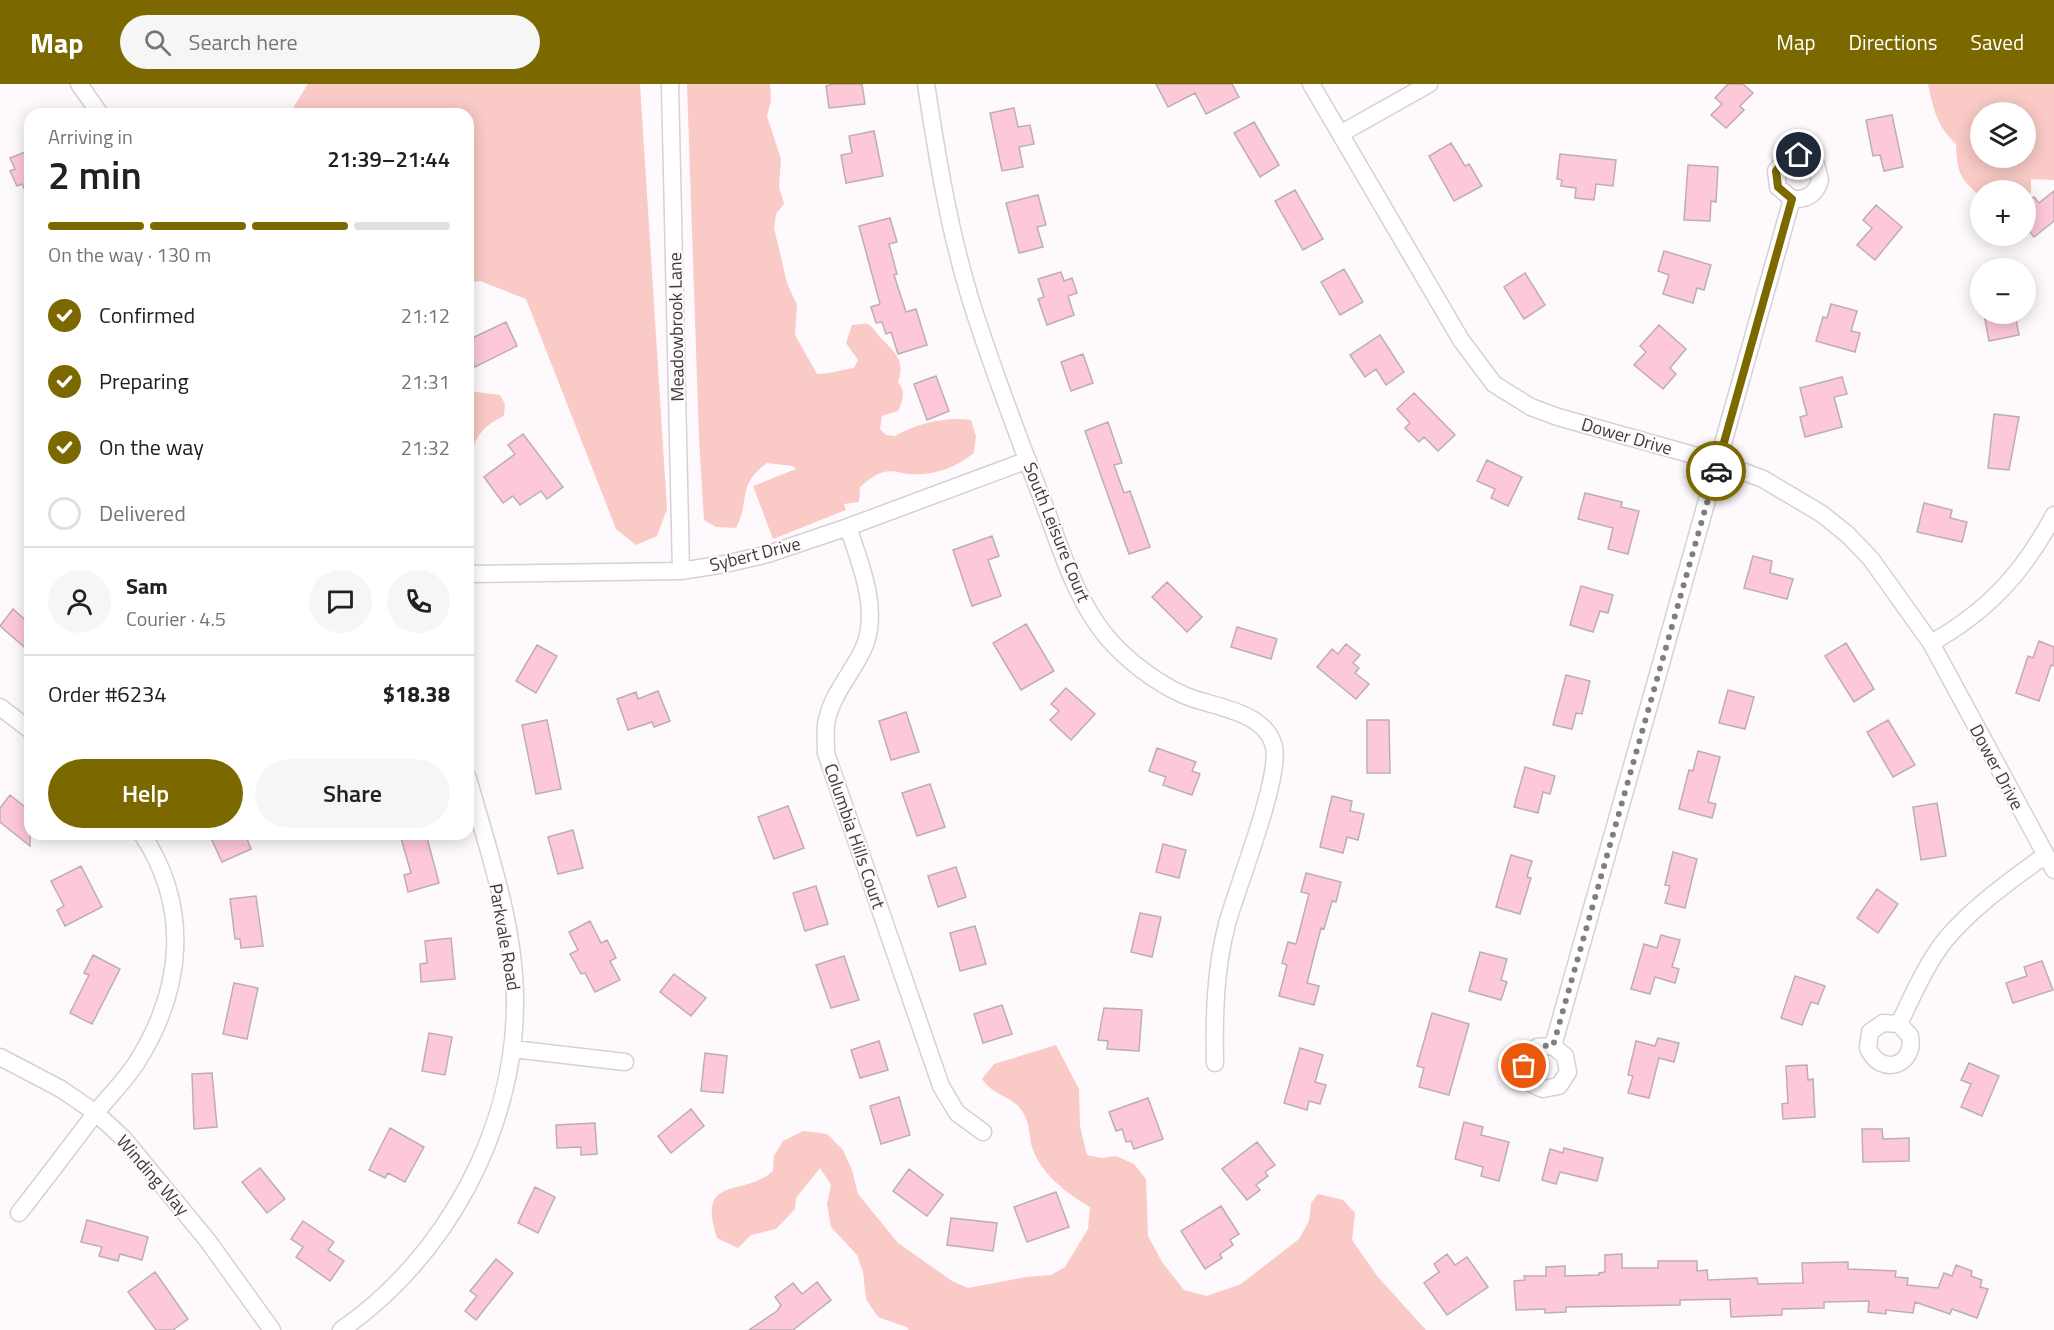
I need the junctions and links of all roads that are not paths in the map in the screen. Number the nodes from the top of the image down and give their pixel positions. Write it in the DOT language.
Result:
graph roads {
  1 [pos="79,84"];
  2 [pos="670,84"];
  3 [pos="926,84"];
  4 [pos="1311,84"];
  5 [pos="1429,84"];
  6 [pos="96,108"];
  7 [pos="1340,134"];
  8 [pos="1792,199"];
  9 [pos="1028,460"];
  10 [pos="1718,462"];
  11 [pos="2054,515"];
  12 [pos="848,527"];
  13 [pos="681,571"];
  14 [pos="474,574"];
  15 [pos="1931,643"];
  16 [pos="0,707"];
  17 [pos="24,725"];
  18 [pos="474,802"];
  19 [pos="145,840"];
  20 [pos="2049,863"];
  21 [pos="1899,1024"];
  22 [pos="1553,1046"];
  23 [pos="513,1049"];
  24 [pos="0,1057"];
  25 [pos="625,1062"];
  26 [pos="1215,1064"];
  27 [pos="96,1113"];
  28 [pos="983,1132"];
  29 [pos="19,1213"];
  30 [pos="272,1330"];
  31 [pos="341,1330"];
  1 -- 6 [label="street"];
  2 -- 13 [label="street, Meadowbrook Lane"];
  3 -- 9 [label="street, South Leisure Court"];
  4 -- 7 [label="street, Dower Drive"];
  5 -- 7 [label="street"];
  7 -- 10 [label="street, Dower Drive"];
  8 -- 10 [label="street"];
  9 -- 12 [label="street, Sybert Drive"];
  9 -- 26 [label="street, South Leisure Court"];
  10 -- 15 [label="street, Dower Drive"];
  10 -- 22 [label="street"];
  11 -- 15 [label="street"];
  12 -- 13 [label="street, Sybert Drive"];
  12 -- 28 [label="street, Columbia Hills Court"];
  13 -- 14 [label="street, Sybert Drive"];
  15 -- 20 [label="street, Dower Drive"];
  16 -- 17 [label="street"];
  18 -- 23 [label="street, Parkvale Road"];
  19 -- 27 [label="street"];
  20 -- 21 [label="street"];
  23 -- 25 [label="street"];
  23 -- 31 [label="street, Parkvale Road"];
  24 -- 27 [label="street, Winding Way"];
  27 -- 29 [label="street"];
  27 -- 30 [label="street, Winding Way"];
}
